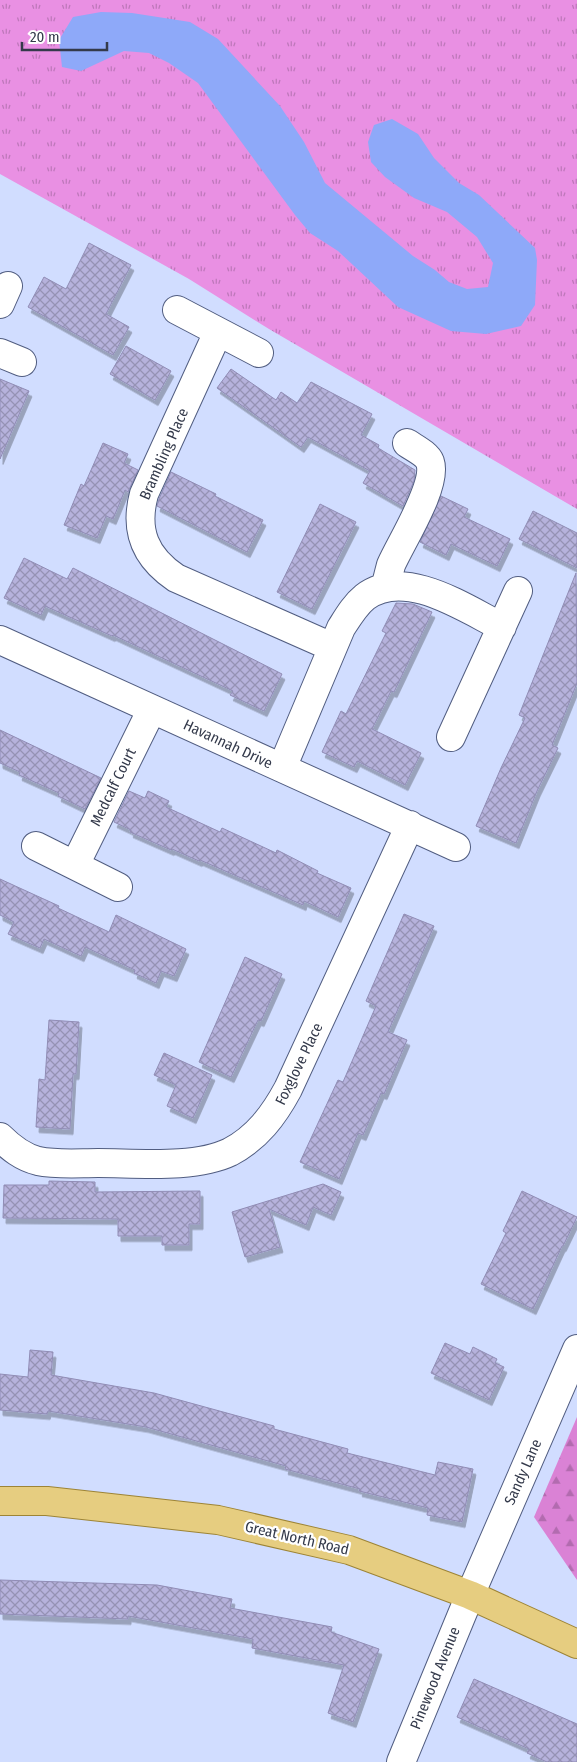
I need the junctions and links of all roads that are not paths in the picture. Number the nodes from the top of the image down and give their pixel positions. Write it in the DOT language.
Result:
graph roads {
  1 [pos="178,310"];
  2 [pos="218,332"];
  3 [pos="259,353"];
  4 [pos="407,443"];
  5 [pos="385,588"];
  6 [pos="518,591"];
  7 [pos="502,627"];
  8 [pos="0,640"];
  9 [pos="332,647"];
  10 [pos="152,709"];
  11 [pos="451,737"];
  12 [pos="282,768"];
  13 [pos="410,826"];
  14 [pos="36,846"];
  15 [pos="456,847"];
  16 [pos="75,866"];
  17 [pos="118,886"];
  18 [pos="0,1137"];
  19 [pos="577,1349"];
  20 [pos="0,1501"];
  21 [pos="470,1595"];
  22 [pos="577,1644"];
  23 [pos="401,1762"];
  1 -- 2 [label="street"];
  2 -- 3 [label="street"];
  2 -- 9 [label="street, Brambling Place"];
  4 -- 5 [label="street"];
  5 -- 7 [label="street"];
  5 -- 9 [label="street"];
  6 -- 7 [label="street"];
  7 -- 11 [label="street"];
  8 -- 10 [label="street, Havannah Drive"];
  9 -- 12 [label="street"];
  10 -- 12 [label="street, Havannah Drive"];
  10 -- 16 [label="street, Medcalf Court"];
  12 -- 13 [label="street, Havannah Drive"];
  13 -- 15 [label="street, Havannah Drive"];
  13 -- 18 [label="street, Foxglove Place"];
  14 -- 16 [label="street"];
  16 -- 17 [label="street"];
  19 -- 21 [label="street, Sandy Lane"];
  20 -- 21 [label="main road, Great North Road"];
  21 -- 22 [label="main road, Great North Road"];
  21 -- 23 [label="street, Pinewood Avenue"];
}
